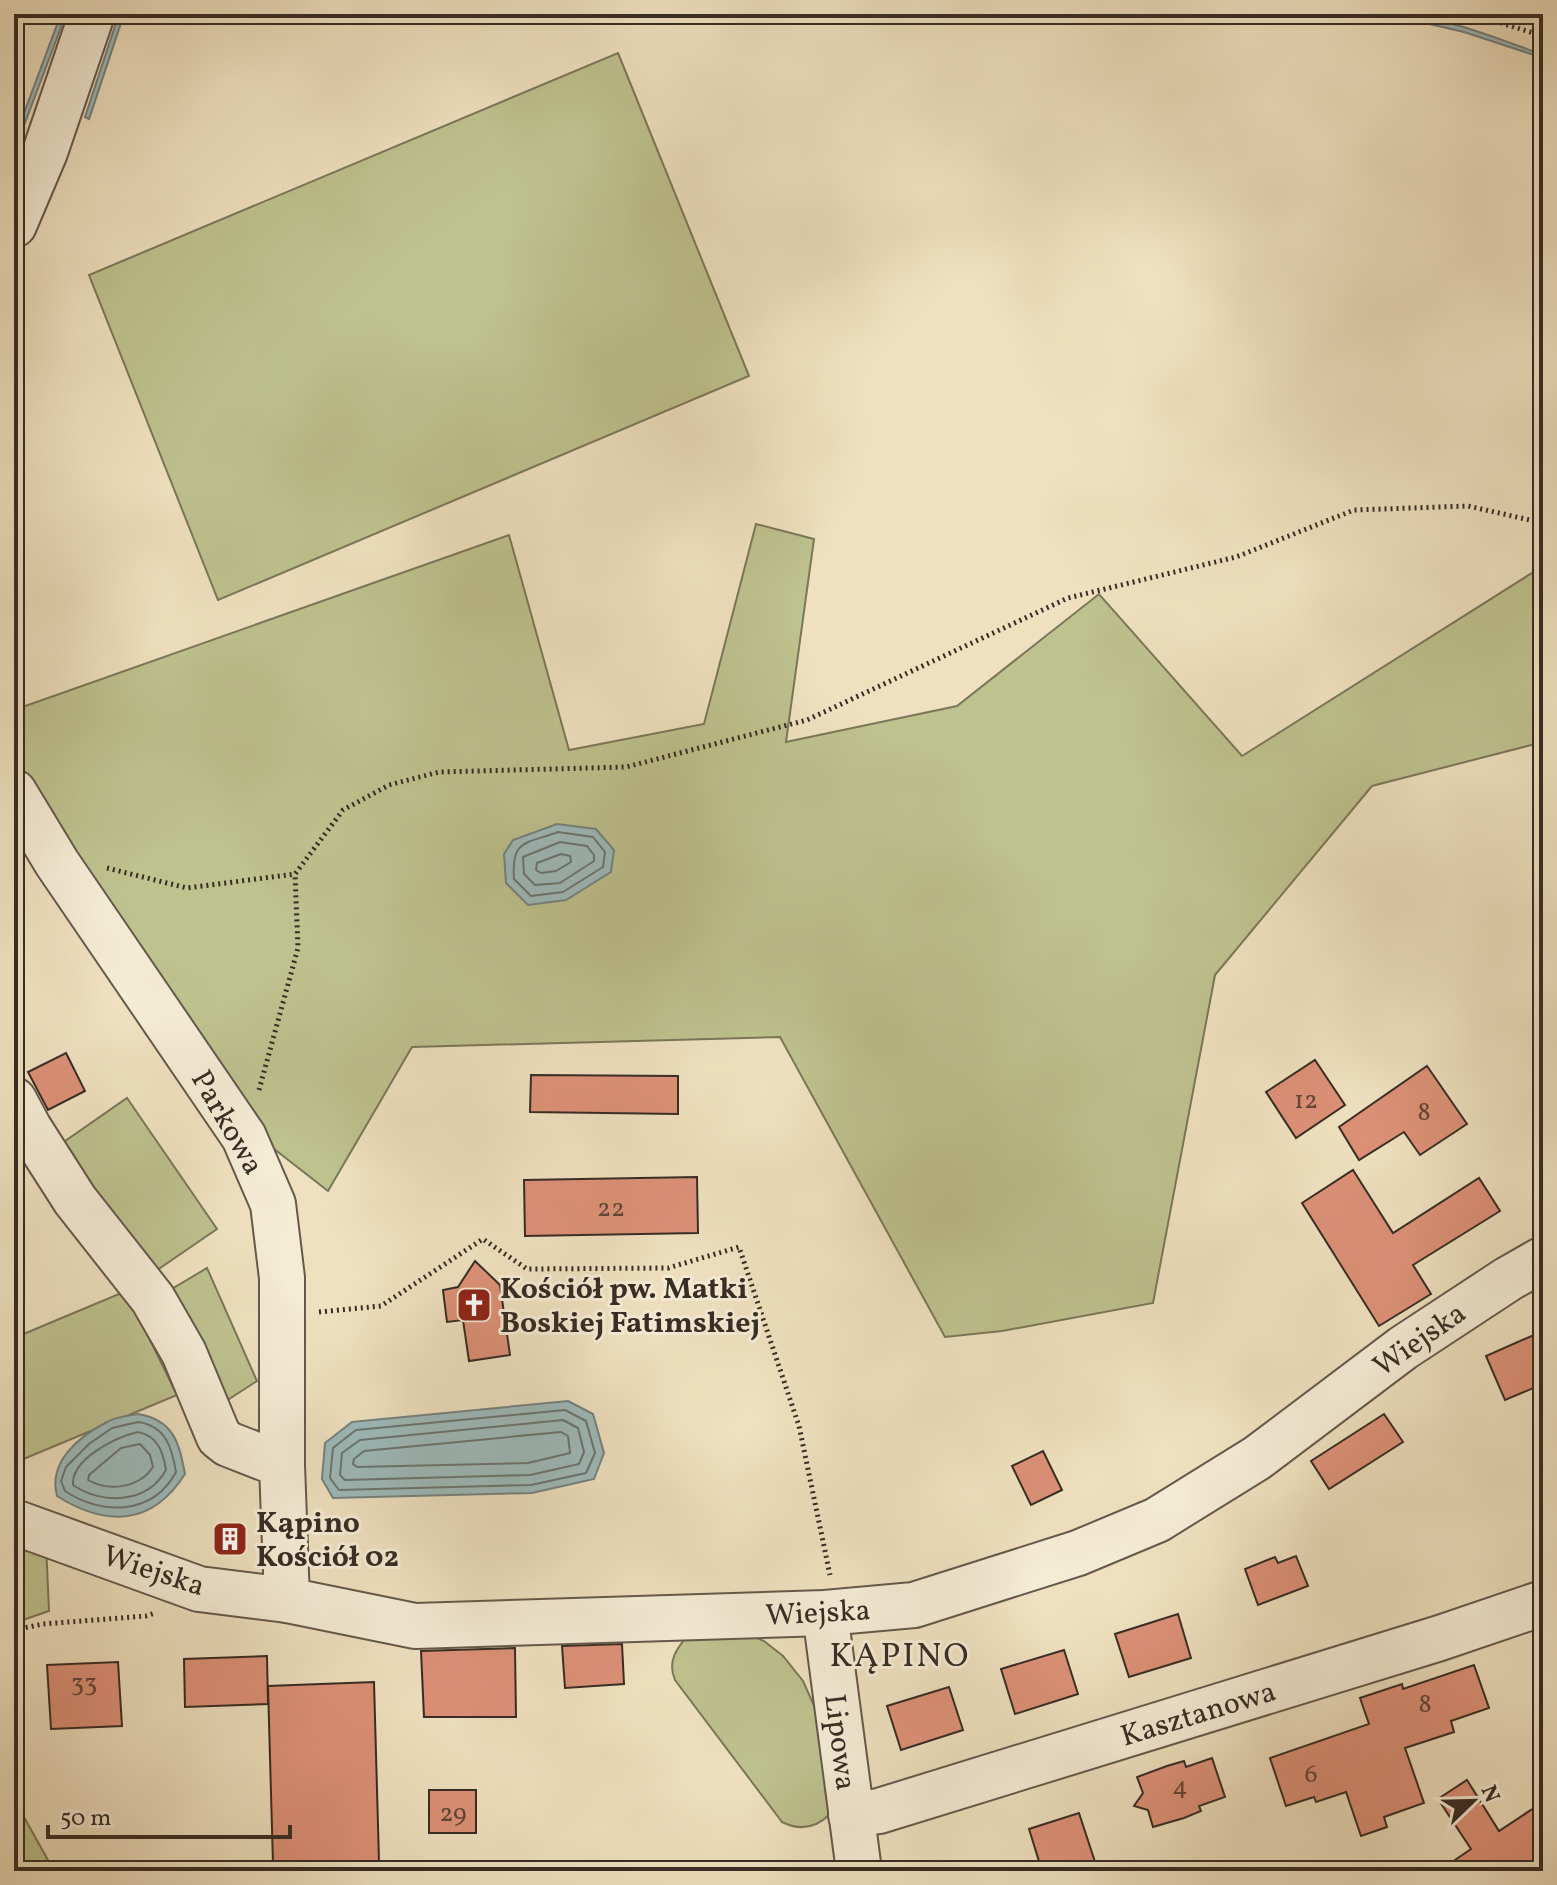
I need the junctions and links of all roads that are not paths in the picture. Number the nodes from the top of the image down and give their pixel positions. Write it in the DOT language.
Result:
graph roads {
  1 [pos="92,14"];
  2 [pos="14,225"];
  3 [pos="14,792"];
  4 [pos="14,841"];
  5 [pos="57,863"];
  6 [pos="14,1100"];
  7 [pos="1543,1259"];
  8 [pos="282,1465"];
  9 [pos="14,1522"];
  10 [pos="287,1600"];
  11 [pos="1543,1603"];
  12 [pos="825,1613"];
  13 [pos="851,1815"];
  14 [pos="859,1871"];
  1 -- 2 [label="street"];
  3 -- 5 [label="street, Parkowa"];
  4 -- 5 [label="street"];
  5 -- 8 [label="street, Parkowa"];
  6 -- 8 [label="street"];
  7 -- 12 [label="street, Wiejska"];
  8 -- 10 [label="street, Parkowa"];
  9 -- 10 [label="street, Wiejska"];
  10 -- 12 [label="street, Wiejska"];
  11 -- 13 [label="street, Kasztanowa"];
  12 -- 13 [label="street, Lipowa"];
  13 -- 14 [label="street, Lipowa"];
}
